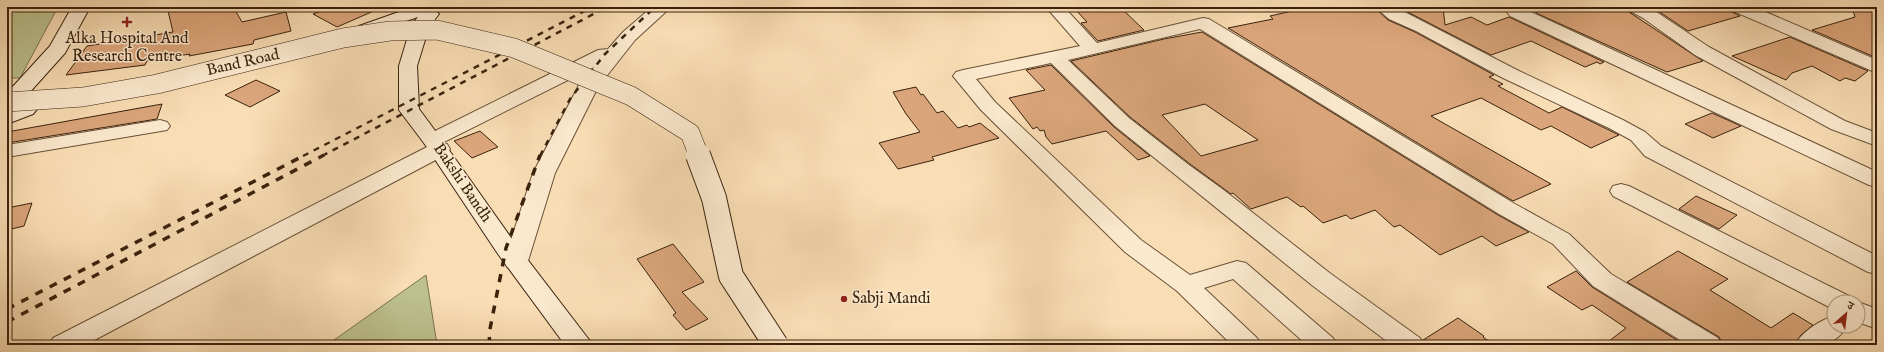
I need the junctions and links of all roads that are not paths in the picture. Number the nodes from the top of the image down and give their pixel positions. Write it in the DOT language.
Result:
graph roads {
  1 [pos="83,7"];
  2 [pos="430,7"];
  3 [pos="436,7"];
  4 [pos="662,7"];
  5 [pos="1055,7"];
  6 [pos="1384,7"];
  7 [pos="1530,7"];
  8 [pos="1636,7"];
  9 [pos="1739,7"];
  10 [pos="1093,49"];
  11 [pos="605,54"];
  12 [pos="1056,56"];
  13 [pos="1877,67"];
  14 [pos="14,101"];
  15 [pos="7,118"];
  16 [pos="160,126"];
  17 [pos="1877,140"];
  18 [pos="435,144"];
  19 [pos="7,151"];
  20 [pos="1877,180"];
  21 [pos="1621,192"];
  22 [pos="516,261"];
  23 [pos="1877,266"];
  24 [pos="1186,285"];
  25 [pos="1826,295"];
  26 [pos="1866,315"];
  27 [pos="1877,320"];
  28 [pos="1826,331"];
  29 [pos="62,345"];
  30 [pos="580,345"];
  31 [pos="776,345"];
  32 [pos="1248,345"];
  33 [pos="1324,345"];
  34 [pos="1411,345"];
  35 [pos="1709,345"];
  36 [pos="1808,345"];
  1 -- 14 [label="street"];
  2 -- 14 [label="street, Band Road"];
  3 -- 18 [label="street, Bakshi Bandh"];
  4 -- 22 [label="street"];
  5 -- 10 [label="street"];
  6 -- 23 [label="street"];
  7 -- 20 [label="street"];
  8 -- 17 [label="street"];
  9 -- 13 [label="street"];
  10 -- 12 [label="street"];
  10 -- 35 [label="street"];
  11 -- 18 [label="street"];
  12 -- 24 [label="street"];
  12 -- 34 [label="street"];
  14 -- 15 [label="street"];
  14 -- 31 [label="street, bridge"];
  16 -- 19 [label="street"];
  18 -- 22 [label="street, Bakshi Bandh"];
  18 -- 29 [label="street"];
  21 -- 25 [label="street"];
  22 -- 30 [label="street, Bakshi Bandh"];
  24 -- 32 [label="street"];
  24 -- 33 [label="street"];
  26 -- 27 [label="street"];
  28 -- 36 [label="street"];
}
